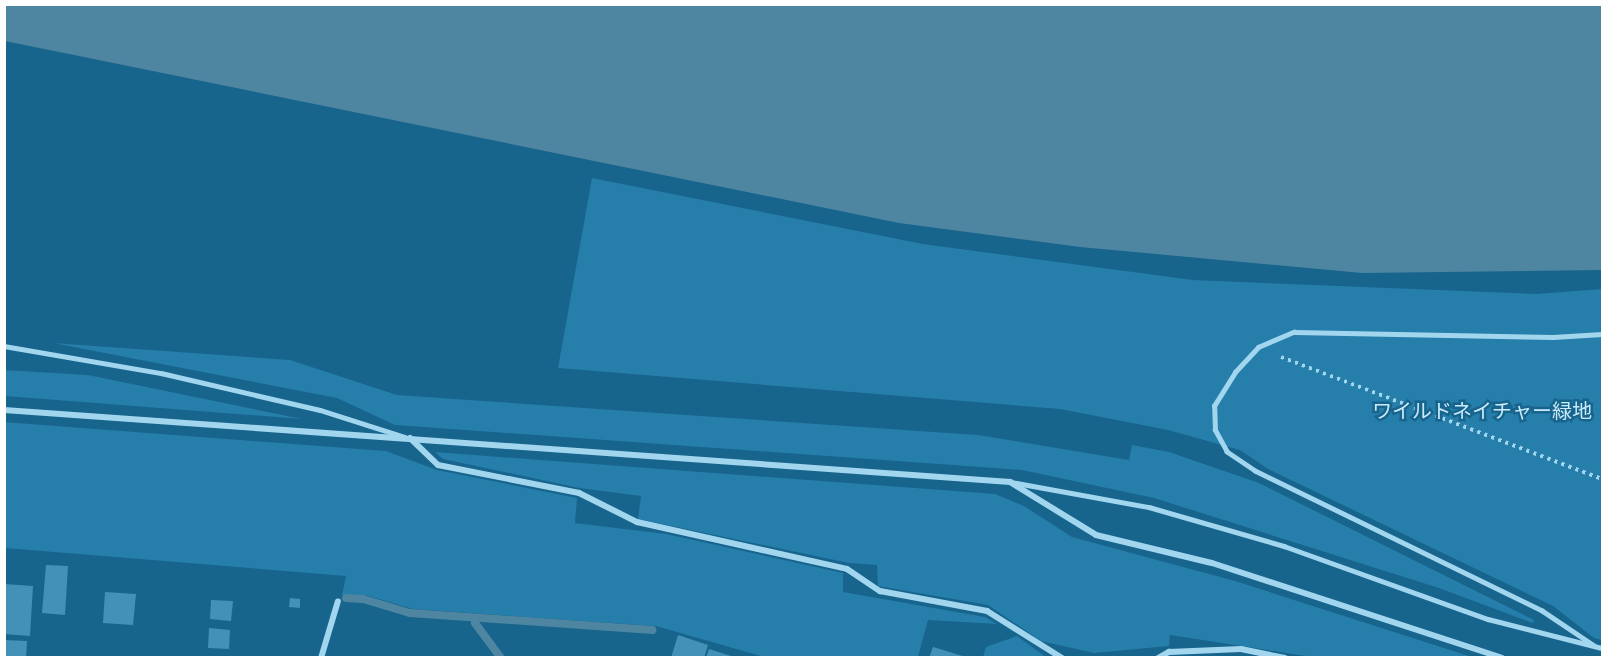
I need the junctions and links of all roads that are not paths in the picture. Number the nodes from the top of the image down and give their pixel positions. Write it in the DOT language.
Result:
graph roads {
  1 [pos="1602,334"];
  2 [pos="4,346"];
  3 [pos="4,410"];
  4 [pos="409,438"];
  5 [pos="1010,482"];
  6 [pos="338,601"];
  7 [pos="1594,646"];
  8 [pos="1602,648"];
  9 [pos="321,657"];
  10 [pos="1062,657"];
  11 [pos="1158,657"];
  12 [pos="1286,657"];
  13 [pos="1502,657"];
  1 -- 7 [label="lane"];
  2 -- 4 [label="lane"];
  3 -- 4 [label="street"];
  4 -- 5 [label="street"];
  4 -- 10 [label="street"];
  5 -- 7 [label="lane"];
  5 -- 13 [label="street"];
  6 -- 9 [label="street"];
  7 -- 8 [label="lane"];
  11 -- 12 [label="street"];
}
